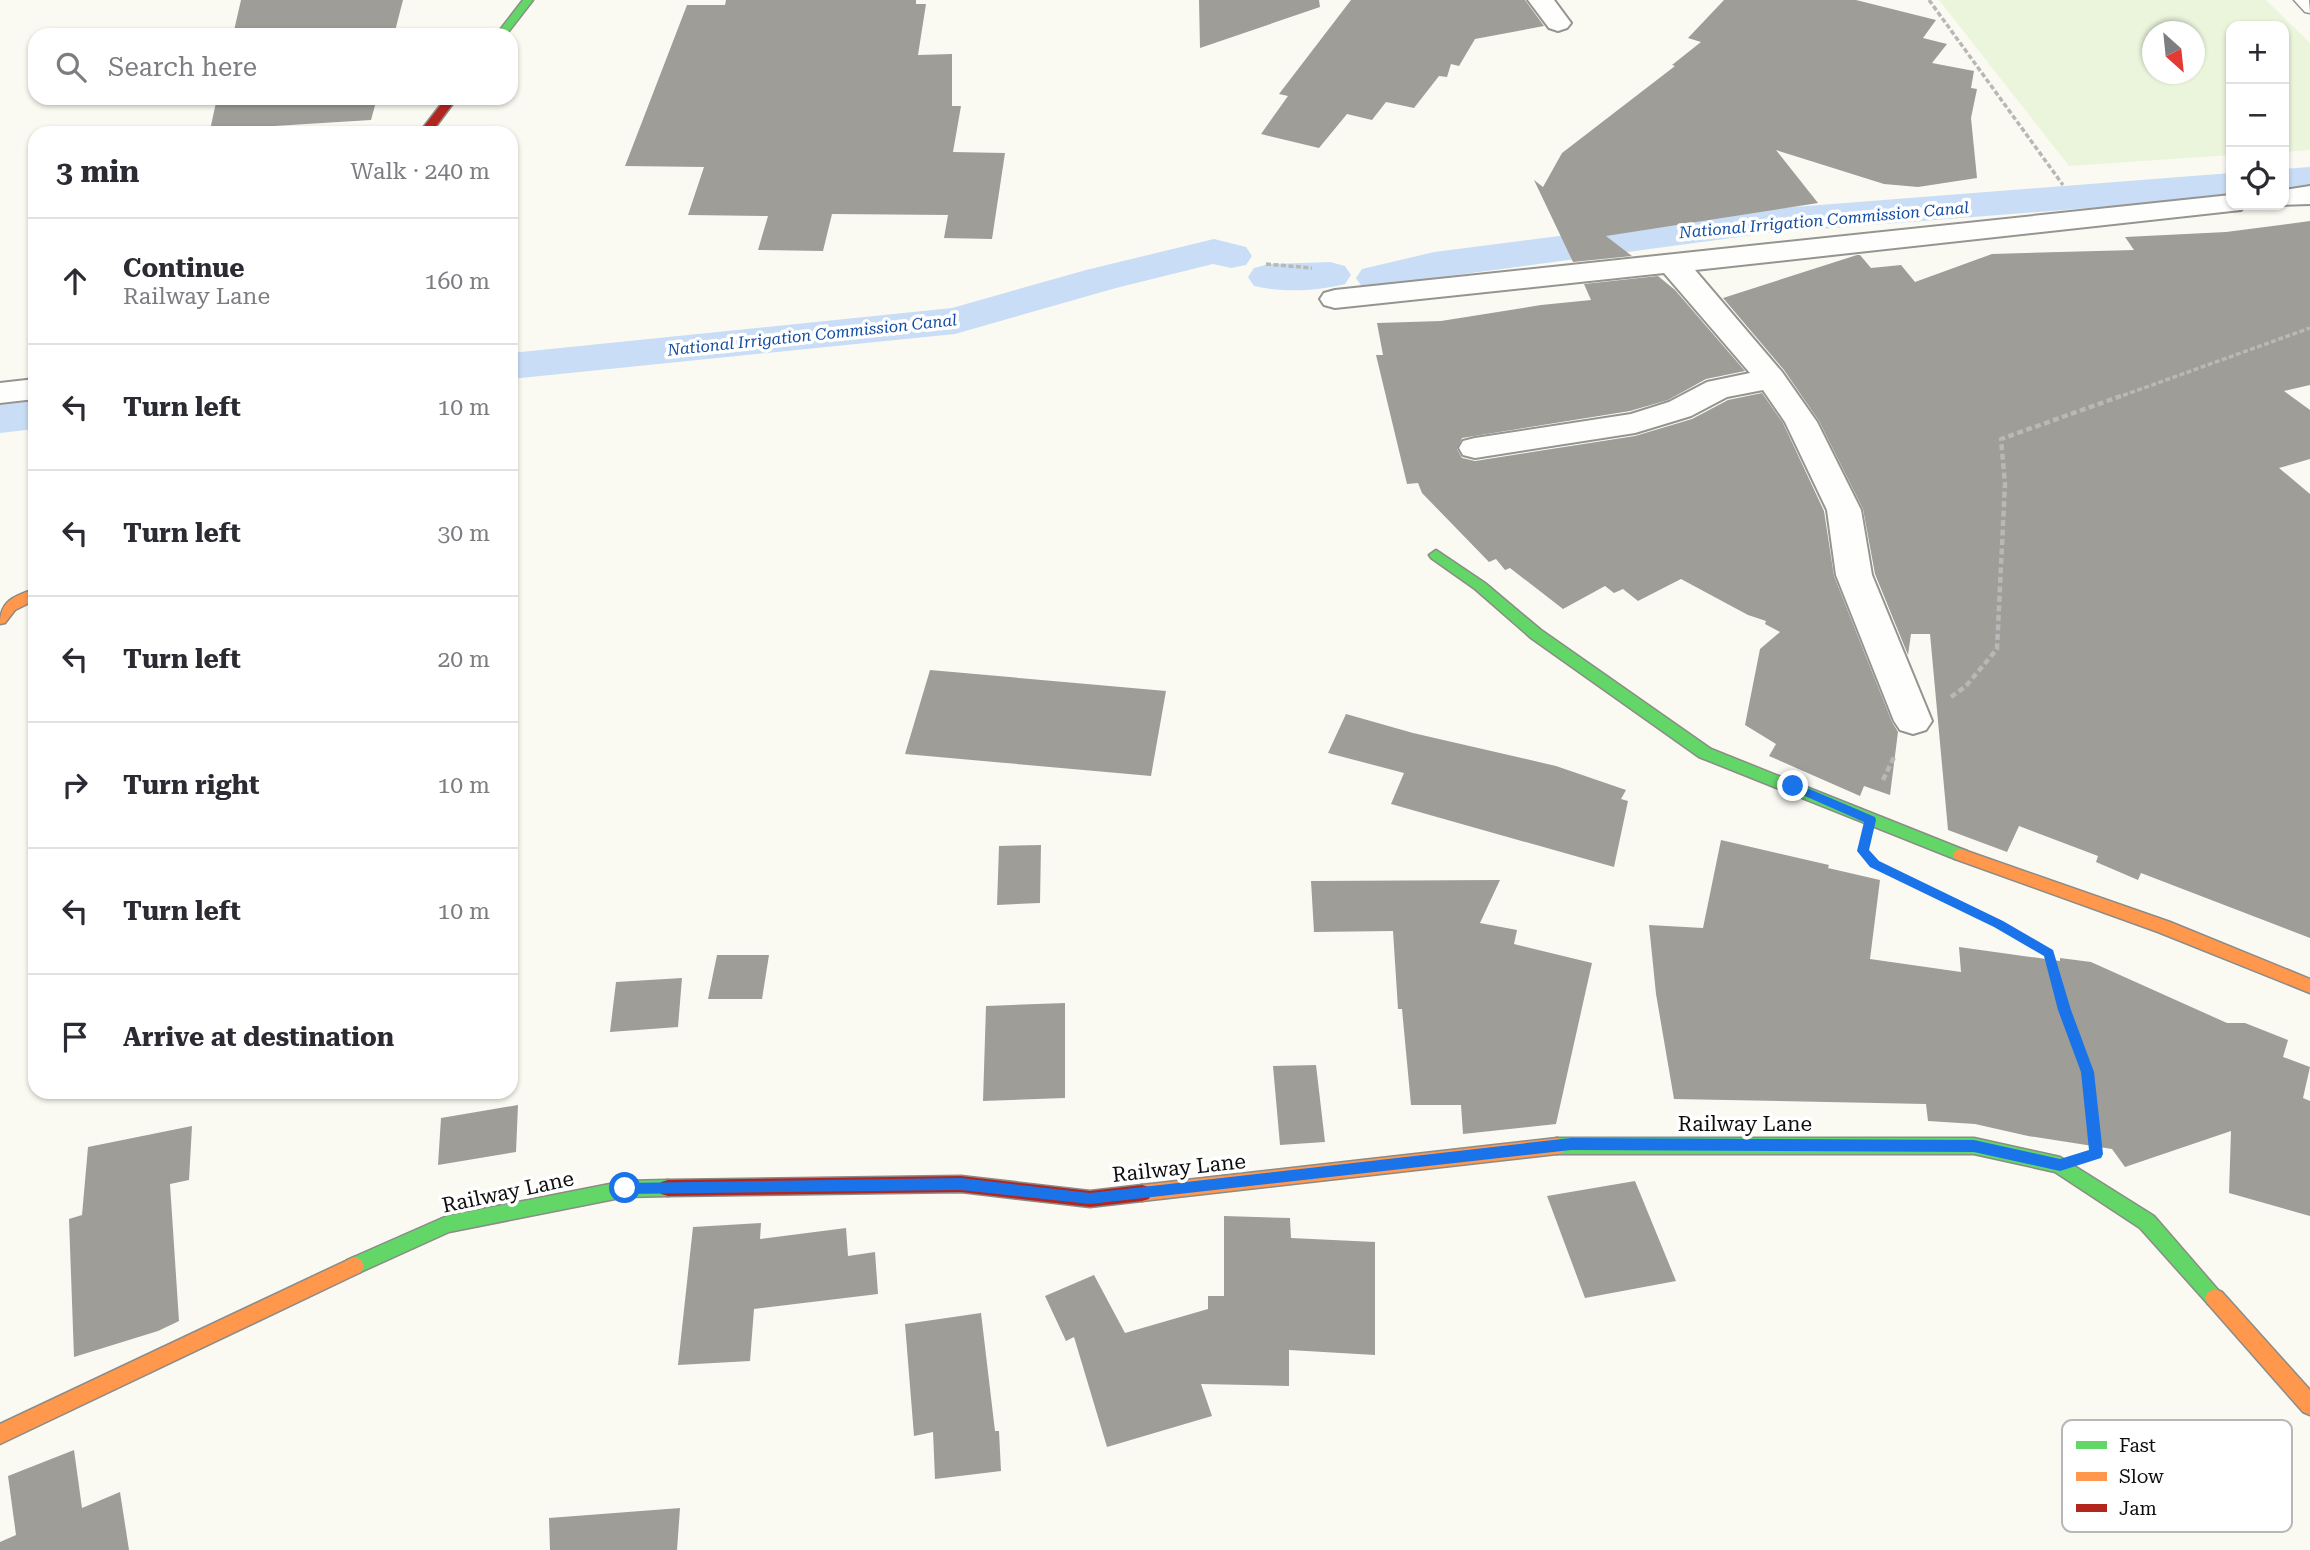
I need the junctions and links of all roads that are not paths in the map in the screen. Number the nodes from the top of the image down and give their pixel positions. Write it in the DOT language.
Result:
graph roads {
  1 [pos="528,0"];
  2 [pos="1541,0"];
  3 [pos="2301,0"];
  4 [pos="2310,9"];
  5 [pos="1558,23"];
  6 [pos="506,28"];
  7 [pos="447,105"];
  8 [pos="430,126"];
  9 [pos="2310,195"];
  10 [pos="2289,197"];
  11 [pos="2226,205"];
  12 [pos="1672,264"];
  13 [pos="1335,299"];
  14 [pos="1772,379"];
  15 [pos="28,390"];
  16 [pos="0,393"];
  17 [pos="1475,448"];
  18 [pos="1436,555"];
  19 [pos="28,598"];
  20 [pos="0,619"];
  21 [pos="1913,722"];
  22 [pos="2310,986"];
  23 [pos="2310,1405"];
  24 [pos="0,1434"];
  1 -- 6 [label="street"];
  2 -- 5 [label="street"];
  3 -- 4 [label="lane"];
  7 -- 8 [label="street"];
  9 -- 10 [label="street"];
  11 -- 12 [label="street"];
  12 -- 13 [label="street"];
  12 -- 14 [label="street"];
  14 -- 17 [label="street"];
  14 -- 21 [label="street"];
  15 -- 16 [label="street"];
  18 -- 22 [label="street"];
  19 -- 20 [label="street"];
  23 -- 24 [label="street, Railway Lane"];
}
